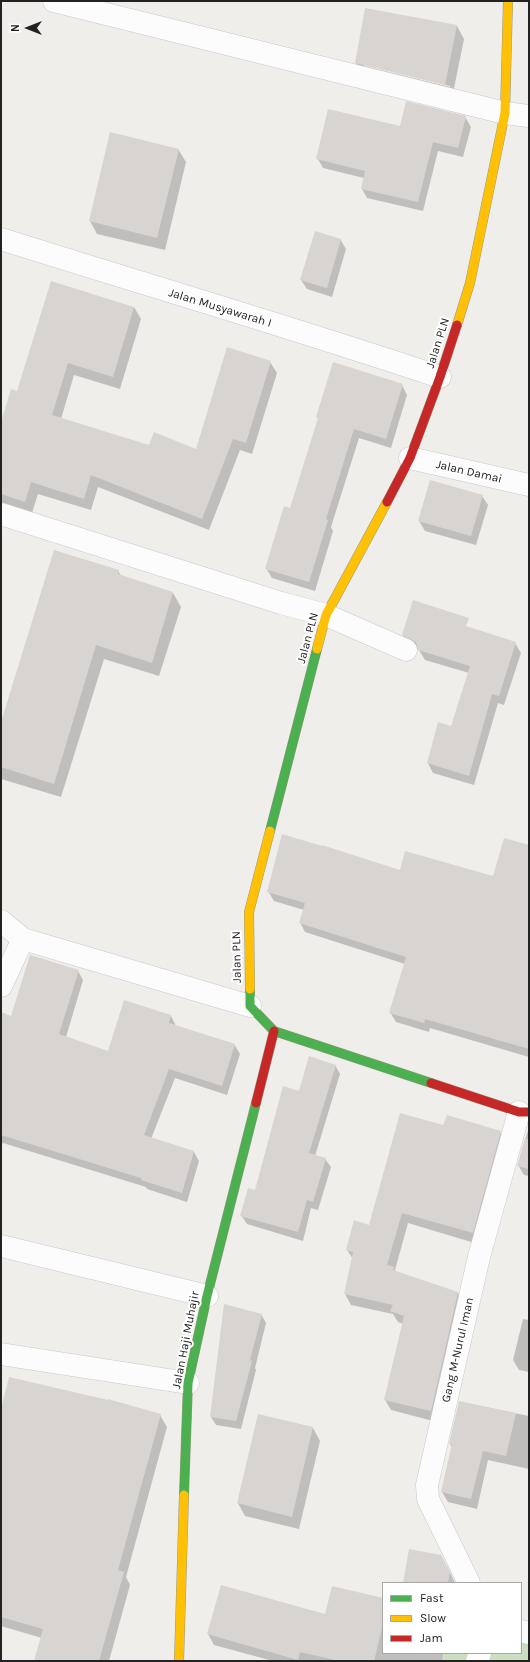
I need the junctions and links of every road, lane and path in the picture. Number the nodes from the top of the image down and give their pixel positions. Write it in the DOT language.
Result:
graph roads {
  1 [pos="54,1"];
  2 [pos="508,1"];
  3 [pos="109,8"];
  4 [pos="505,113"];
  5 [pos="529,116"];
  6 [pos="1,239"];
  7 [pos="440,377"];
  8 [pos="410,458"];
  9 [pos="529,485"];
  10 [pos="1,514"];
  11 [pos="326,615"];
  12 [pos="406,650"];
  13 [pos="1,921"];
  14 [pos="22,939"];
  15 [pos="1,986"];
  16 [pos="250,1006"];
  17 [pos="274,1031"];
  18 [pos="524,1112"];
  19 [pos="1,1246"];
  20 [pos="207,1296"];
  21 [pos="1,1354"];
  22 [pos="188,1383"];
  23 [pos="469,1582"];
  24 [pos="179,1661"];
  1 -- 3 [label="street"];
  2 -- 4 [label="street, Jalan PLN"];
  3 -- 4 [label="street"];
  4 -- 5 [label="street"];
  4 -- 7 [label="street, Jalan PLN"];
  6 -- 7 [label="street, Jalan Musyawarah I"];
  7 -- 8 [label="street, Jalan PLN"];
  8 -- 9 [label="street, Jalan Damai"];
  8 -- 11 [label="street, Jalan PLN"];
  10 -- 11 [label="street"];
  11 -- 12 [label="street"];
  11 -- 16 [label="street, Jalan PLN"];
  13 -- 14 [label="street"];
  14 -- 15 [label="street"];
  14 -- 16 [label="street"];
  16 -- 17 [label="street"];
  17 -- 18 [label="street"];
  17 -- 20 [label="street, Jalan Haji Muhajir"];
  18 -- 23 [label="street, Gang M-Nurul Iman"];
  19 -- 20 [label="street"];
  20 -- 22 [label="street, Jalan Haji Muhajir"];
  21 -- 22 [label="street"];
  22 -- 24 [label="street, Jalan Haji Muhajir"];
}
